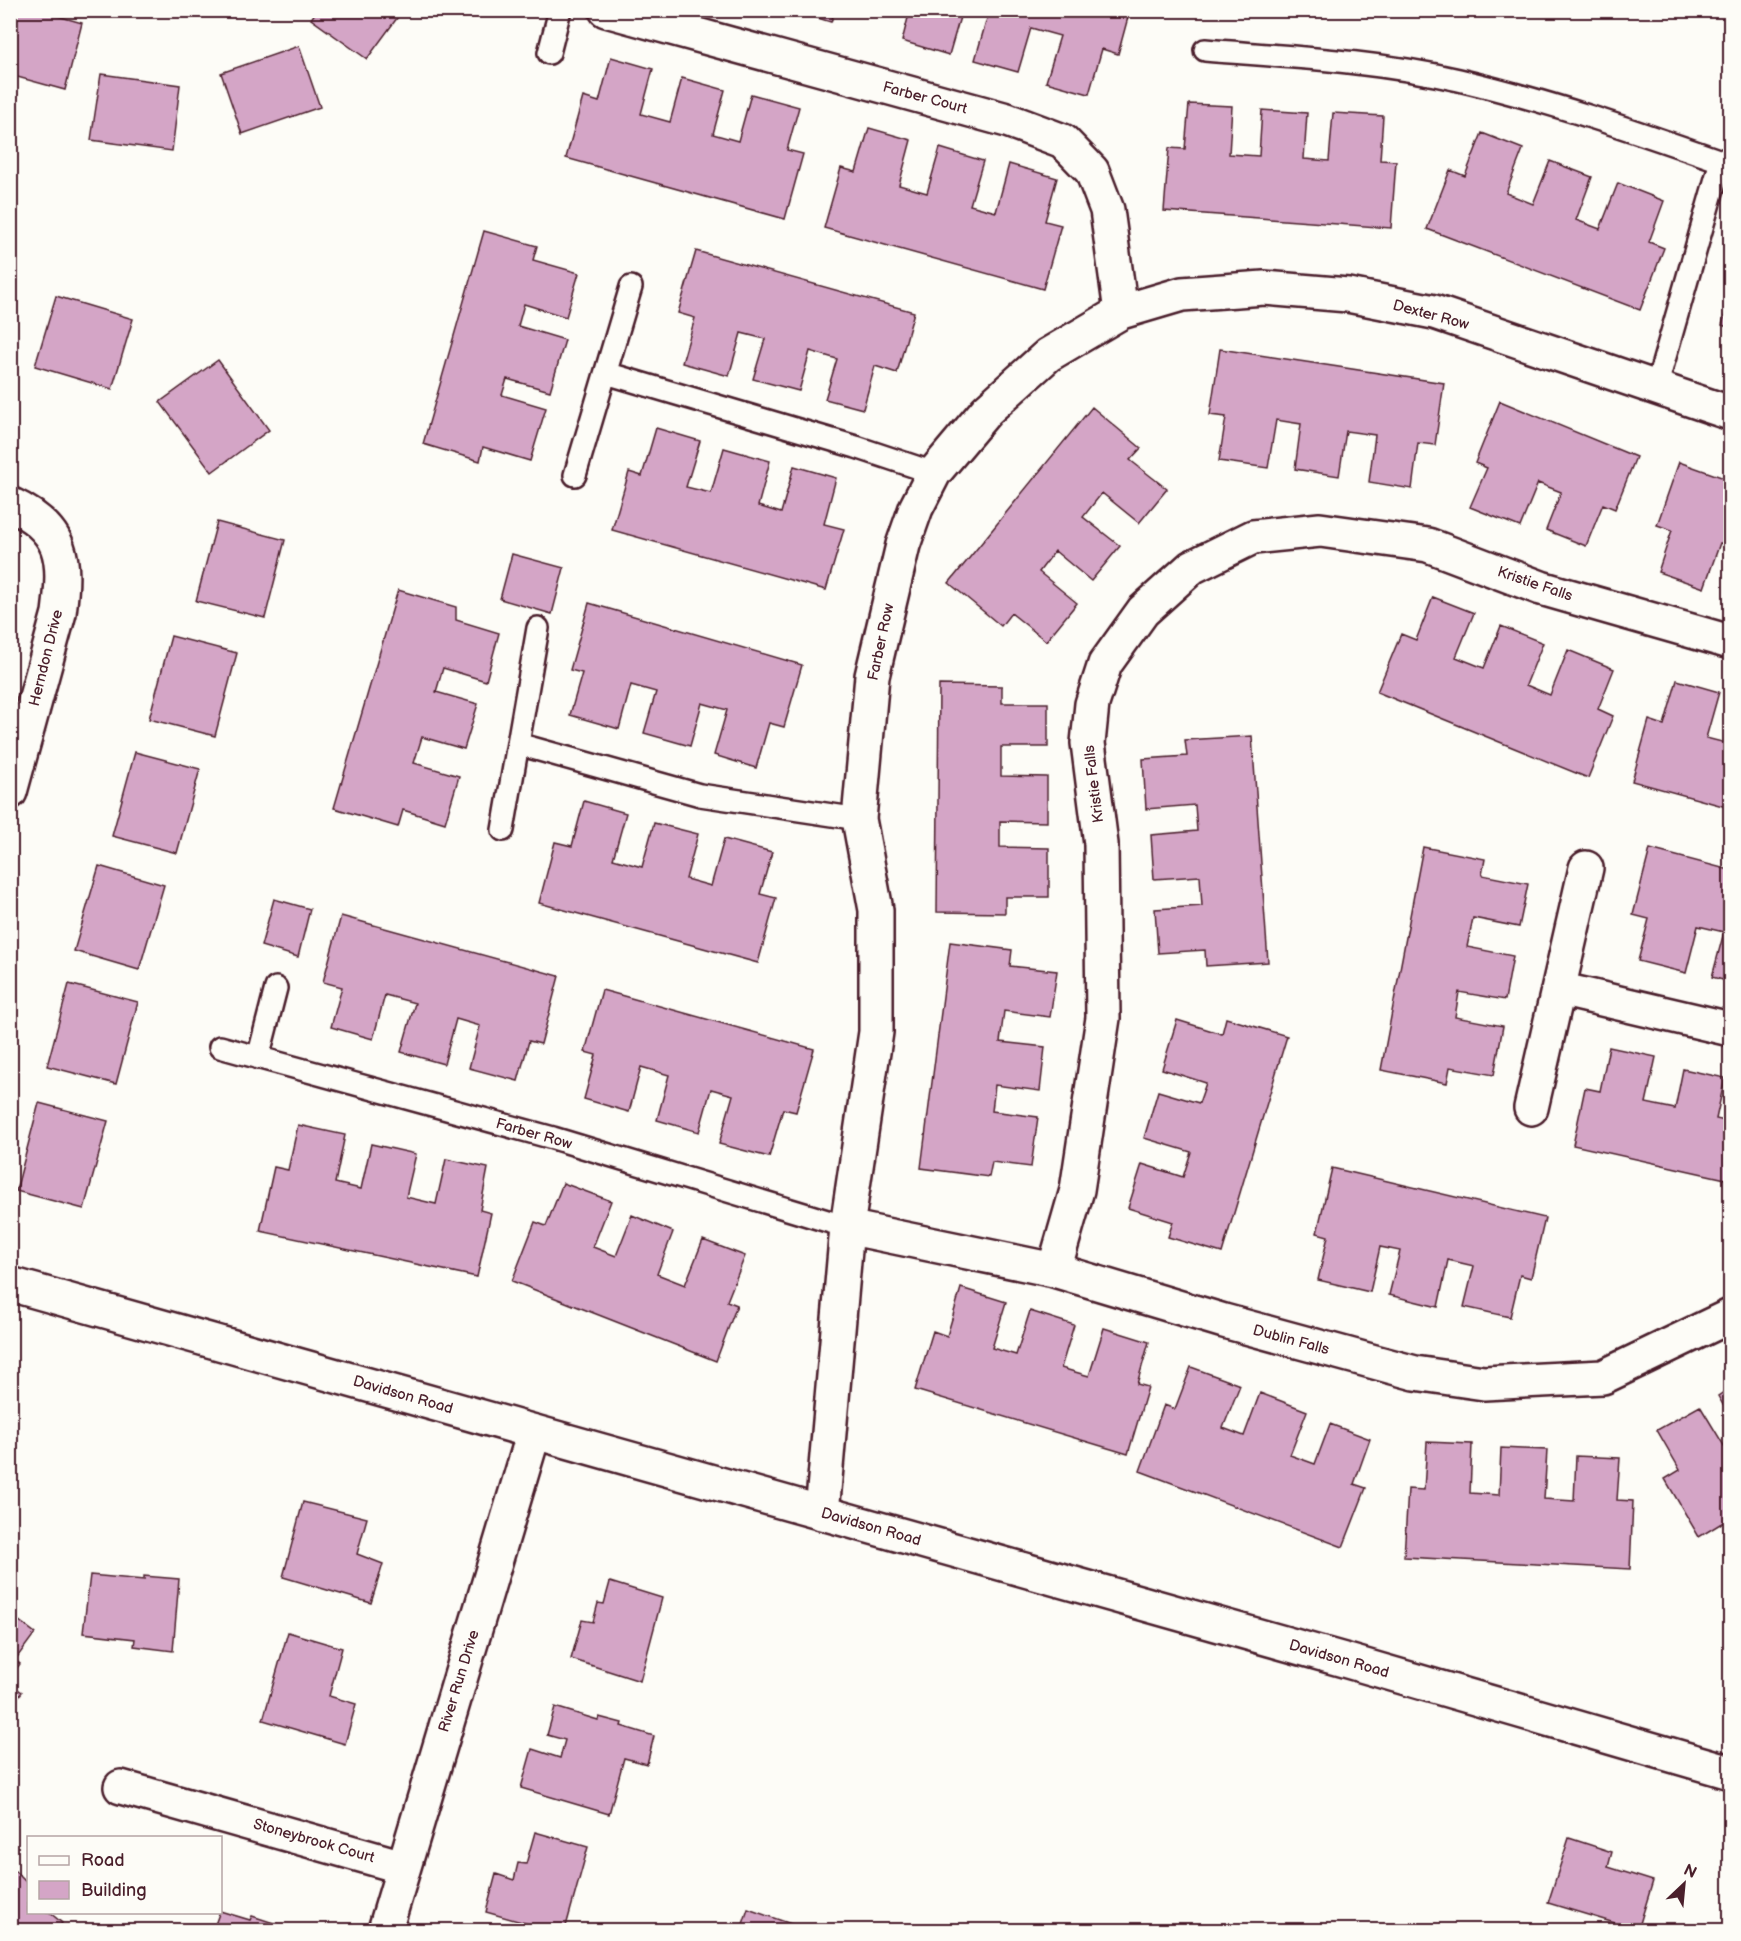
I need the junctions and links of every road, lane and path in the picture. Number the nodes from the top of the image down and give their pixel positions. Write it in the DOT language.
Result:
graph roads {
  1 [pos="560,10"];
  2 [pos="606,10"];
  3 [pos="1205,50"];
  4 [pos="549,53"];
  5 [pos="1726,162"];
  6 [pos="631,287"];
  7 [pos="1121,312"];
  8 [pos="606,372"];
  9 [pos="1656,388"];
  10 [pos="1731,413"];
  11 [pos="934,473"];
  12 [pos="575,475"];
  13 [pos="10,504"];
  14 [pos="537,628"];
  15 [pos="1731,642"];
  16 [pos="518,744"];
  17 [pos="10,792"];
  18 [pos="858,819"];
  19 [pos="503,830"];
  20 [pos="1586,868"];
  21 [pos="276,988"];
  22 [pos="1559,989"];
  23 [pos="1731,1029"];
  24 [pos="220,1047"];
  25 [pos="258,1058"];
  26 [pos="1531,1108"];
  27 [pos="847,1227"];
  28 [pos="1054,1270"];
  29 [pos="10,1284"];
  30 [pos="1731,1316"];
  31 [pos="534,1432"];
  32 [pos="822,1513"];
  33 [pos="1731,1772"];
  34 [pos="121,1787"];
  35 [pos="403,1867"];
  36 [pos="385,1930"];
  1 -- 4 [label="lane"];
  2 -- 7 [label="street, Farber Court"];
  3 -- 5 [label="lane"];
  5 -- 9 [label="lane"];
  6 -- 8 [label="lane"];
  7 -- 9 [label="street, Dexter Row"];
  7 -- 11 [label="street, Farber Row"];
  8 -- 11 [label="lane"];
  8 -- 12 [label="lane"];
  9 -- 10 [label="street, Dexter Row"];
  11 -- 18 [label="street, Farber Row"];
  13 -- 17 [label="street, Herndon Drive"];
  14 -- 16 [label="lane"];
  15 -- 28 [label="street, Kristie Falls"];
  16 -- 18 [label="lane"];
  16 -- 19 [label="lane"];
  18 -- 27 [label="street, Farber Row"];
  20 -- 22 [label="street"];
  21 -- 25 [label="lane"];
  22 -- 23 [label="street"];
  22 -- 26 [label="street"];
  24 -- 25 [label="lane, Farber Row"];
  25 -- 27 [label="lane, Farber Row"];
  27 -- 28 [label="street, Dublin Falls"];
  27 -- 32 [label="street, Farber Row"];
  28 -- 30 [label="street, Dublin Falls"];
  29 -- 31 [label="street, Davidson Road"];
  31 -- 32 [label="street, Davidson Road"];
  31 -- 35 [label="street, River Run Drive"];
  32 -- 33 [label="street, Davidson Road"];
  34 -- 35 [label="street, Stoneybrook Court"];
  35 -- 36 [label="street, River Run Drive"];
}
